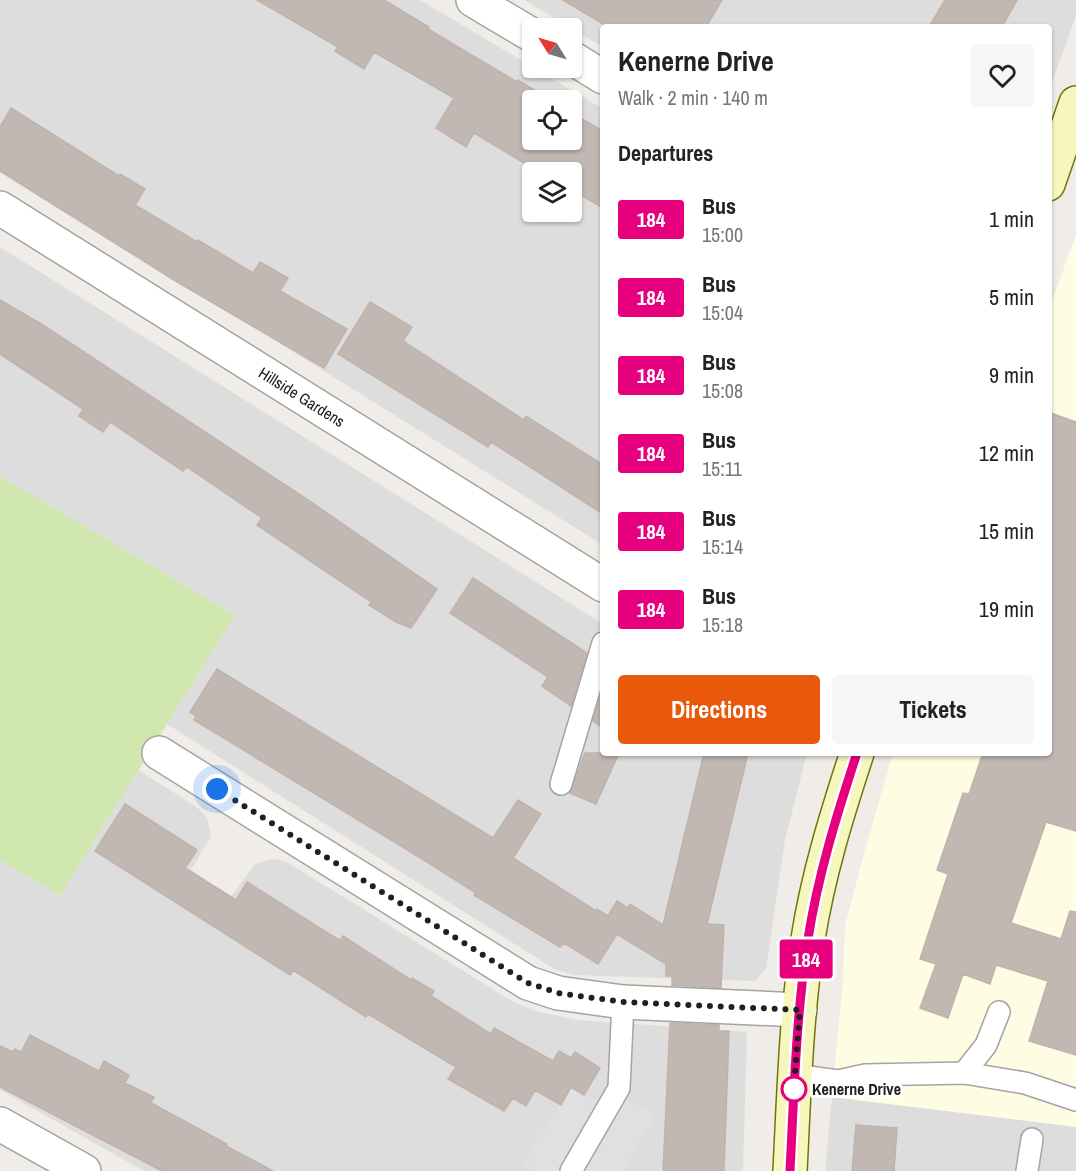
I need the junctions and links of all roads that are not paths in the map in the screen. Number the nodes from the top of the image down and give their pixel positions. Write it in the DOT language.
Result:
graph roads {
  1 [pos="474,0"];
  2 [pos="522,29"];
  3 [pos="582,64"];
  4 [pos="600,75"];
  5 [pos="1076,103"];
  6 [pos="1052,172"];
  7 [pos="0,208"];
  8 [pos="600,583"];
  9 [pos="600,653"];
  10 [pos="159,753"];
  11 [pos="856,756"];
  12 [pos="561,784"];
  13 [pos="623,1002"];
  14 [pos="800,1010"];
  15 [pos="999,1012"];
  16 [pos="964,1073"];
  17 [pos="794,1075"];
  18 [pos="1076,1100"];
  19 [pos="0,1124"];
  20 [pos="1032,1139"];
  21 [pos="84,1171"];
  22 [pos="571,1171"];
  23 [pos="790,1171"];
  24 [pos="1027,1171"];
  1 -- 2 [label="street"];
  3 -- 4 [label="street"];
  5 -- 6 [label="street"];
  7 -- 8 [label="street, Hillside Gardens"];
  9 -- 12 [label="lane"];
  10 -- 13 [label="street"];
  11 -- 14 [label="street"];
  13 -- 14 [label="street"];
  13 -- 22 [label="lane"];
  14 -- 17 [label="street"];
  15 -- 16 [label="lane"];
  16 -- 17 [label="lane"];
  16 -- 18 [label="lane"];
  17 -- 23 [label="street"];
  19 -- 21 [label="street"];
  20 -- 24 [label="lane"];
}
